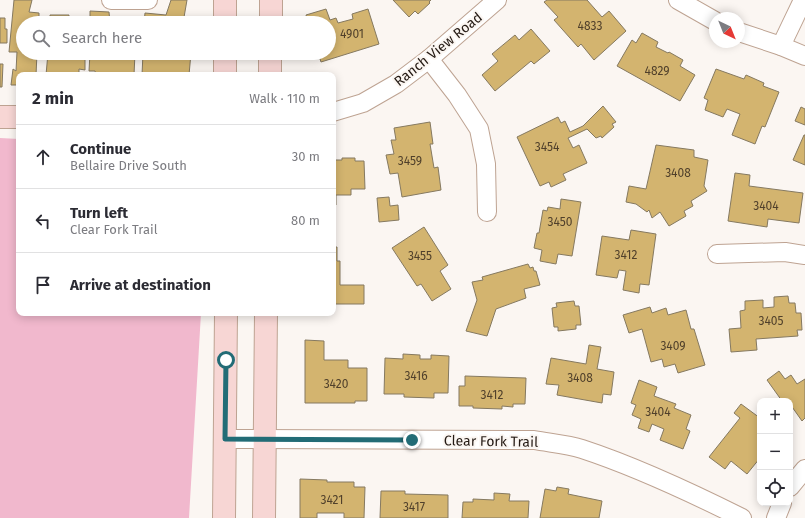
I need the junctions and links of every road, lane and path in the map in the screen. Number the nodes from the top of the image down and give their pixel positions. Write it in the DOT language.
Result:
graph roads {
  1 [pos="111,0"];
  2 [pos="148,0"];
  3 [pos="225,0"];
  4 [pos="271,0"];
  5 [pos="497,0"];
  6 [pos="678,0"];
  7 [pos="803,0"];
  8 [pos="225,16"];
  9 [pos="271,16"];
  10 [pos="709,18"];
  11 [pos="745,34"];
  12 [pos="782,46"];
  13 [pos="805,56"];
  14 [pos="429,59"];
  15 [pos="225,60"];
  16 [pos="270,60"];
  17 [pos="225,72"];
  18 [pos="270,72"];
  19 [pos="336,111"];
  20 [pos="0,117"];
  21 [pos="16,117"];
  22 [pos="487,212"];
  23 [pos="717,254"];
  24 [pos="805,255"];
  25 [pos="226,316"];
  26 [pos="266,316"];
  27 [pos="225,439"];
  28 [pos="264,440"];
  29 [pos="805,469"];
  30 [pos="793,483"];
  31 [pos="781,506"];
  32 [pos="224,518"];
  33 [pos="264,518"];
  34 [pos="742,518"];
  35 [pos="776,518"];
  1 -- 2 [label="street"];
  3 -- 8 [label="main road"];
  4 -- 9 [label="main road"];
  5 -- 14 [label="street, Ranch View Road"];
  6 -- 10 [label="street"];
  7 -- 12 [label="street"];
  11 -- 12 [label="street"];
  12 -- 13 [label="street"];
  14 -- 19 [label="street, Ranch View Road"];
  14 -- 22 [label="street"];
  15 -- 17 [label="main road"];
  16 -- 18 [label="main road"];
  20 -- 21 [label="main road"];
  23 -- 24 [label="street"];
  25 -- 27 [label="main road"];
  26 -- 28 [label="main road"];
  27 -- 28 [label="street, Clear Fork Trail"];
  27 -- 32 [label="main road"];
  28 -- 33 [label="main road"];
  28 -- 34 [label="street, Clear Fork Trail"];
  29 -- 30 [label="street"];
  31 -- 35 [label="street"];
}
